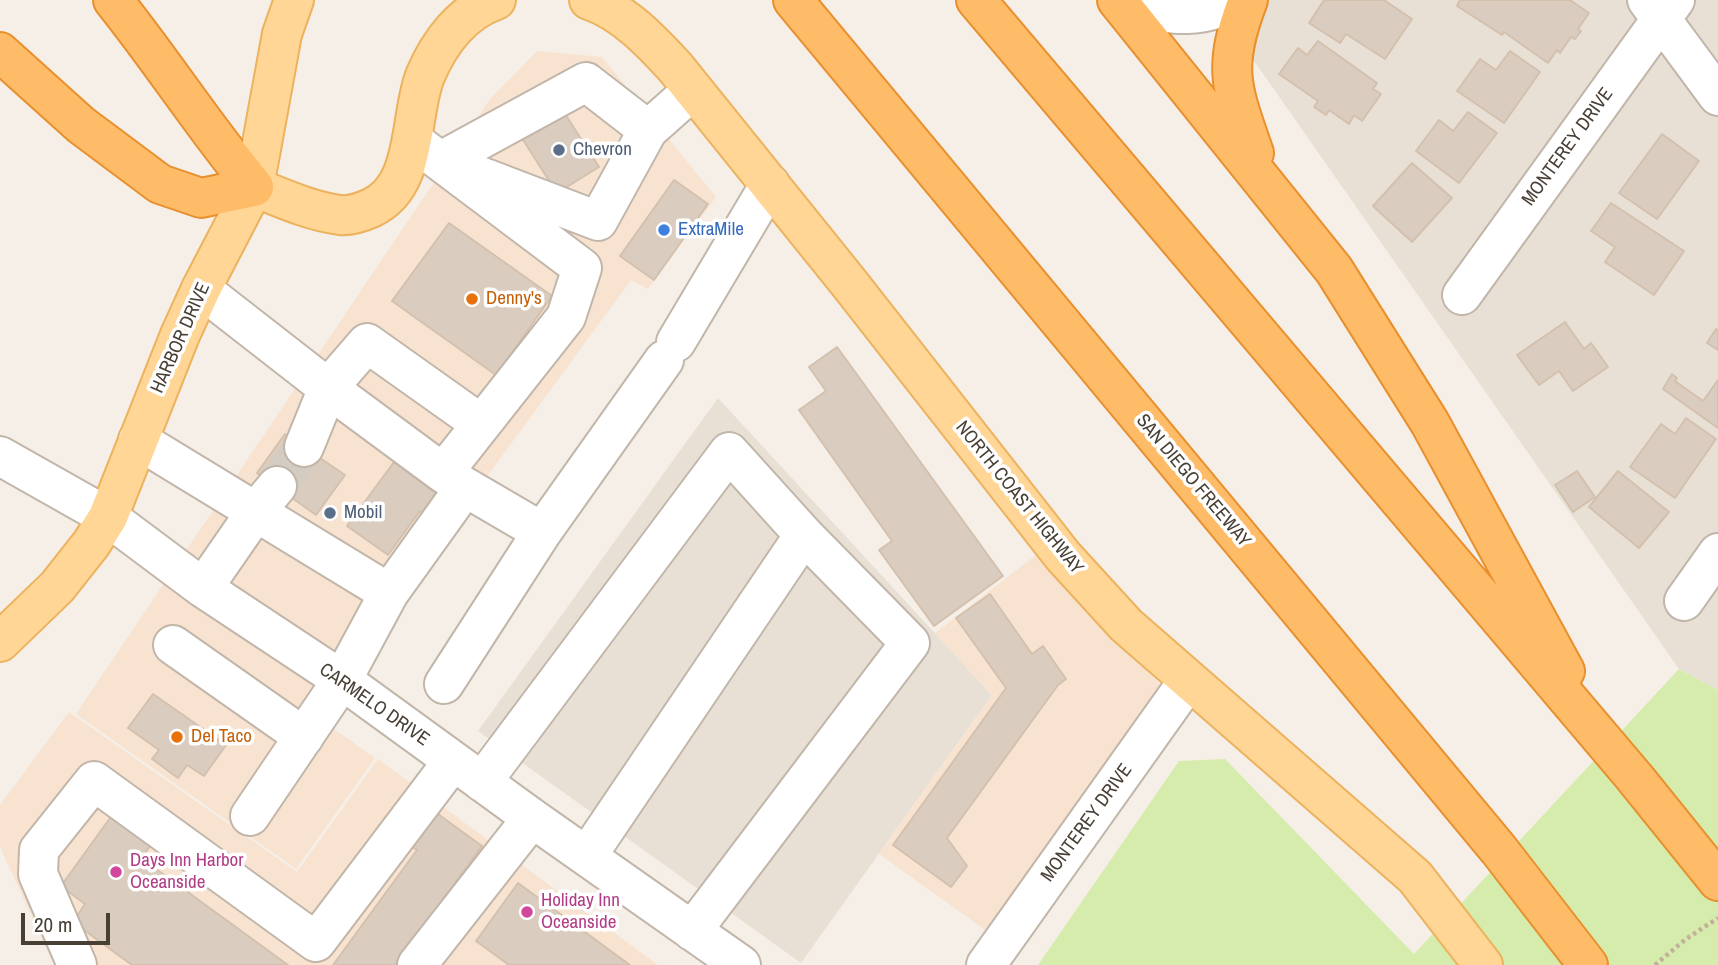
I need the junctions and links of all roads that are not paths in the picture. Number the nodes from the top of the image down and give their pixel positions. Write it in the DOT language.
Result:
graph roads {
  1 [pos="113,0"];
  2 [pos="294,0"];
  3 [pos="496,0"];
  4 [pos="589,0"];
  5 [pos="793,0"];
  6 [pos="976,0"];
  7 [pos="1235,0"];
  8 [pos="1248,0"];
  9 [pos="1121,4"];
  10 [pos="1661,6"];
  11 [pos="0,52"];
  12 [pos="694,90"];
  13 [pos="1718,96"];
  14 [pos="648,130"];
  15 [pos="426,150"];
  16 [pos="1264,181"];
  17 [pos="770,184"];
  18 [pos="254,187"];
  19 [pos="201,289"];
  20 [pos="1462,295"];
  21 [pos="328,388"];
  22 [pos="481,424"];
  23 [pos="138,440"];
  24 [pos="304,447"];
  25 [pos="0,456"];
  26 [pos="454,480"];
  27 [pos="267,498"];
  28 [pos="108,517"];
  29 [pos="542,532"];
  30 [pos="804,535"];
  31 [pos="1718,553"];
  32 [pos="203,588"];
  33 [pos="389,593"];
  34 [pos="1684,601"];
  35 [pos="0,642"];
  36 [pos="173,645"];
  37 [pos="342,680"];
  38 [pos="1188,681"];
  39 [pos="444,684"];
  40 [pos="304,737"];
  41 [pos="1604,744"];
  42 [pos="468,771"];
  43 [pos="250,816"];
  44 [pos="532,818"];
  45 [pos="587,856"];
  46 [pos="1718,881"];
  47 [pos="692,931"];
  48 [pos="77,965"];
  49 [pos="417,965"];
  50 [pos="741,965"];
  51 [pos="986,965"];
  52 [pos="1483,965"];
  53 [pos="1588,965"];
  1 -- 18 [label="highway"];
  2 -- 18 [label="main road, HARBOR DRIVE"];
  3 -- 15 [label="main road"];
  4 -- 12 [label="main road, NORTH COAST HIGHWAY"];
  5 -- 53 [label="highway, SAN DIEGO FREEWAY"];
  6 -- 41 [label="highway"];
  7 -- 9 [label="street"];
  8 -- 16 [label="highway"];
  9 -- 16 [label="highway"];
  10 -- 13 [label="street"];
  10 -- 20 [label="street, MONTEREY DRIVE"];
  11 -- 18 [label="highway"];
  12 -- 14 [label="street"];
  12 -- 17 [label="main road, NORTH COAST HIGHWAY"];
  14 -- 15 [label="street"];
  14 -- 15 [label="street"];
  15 -- 18 [label="main road"];
  15 -- 22 [label="street"];
  16 -- 41 [label="highway"];
  17 -- 29 [label="street"];
  17 -- 38 [label="main road, NORTH COAST HIGHWAY"];
  18 -- 19 [label="main road, HARBOR DRIVE"];
  19 -- 21 [label="street"];
  19 -- 23 [label="main road, HARBOR DRIVE"];
  21 -- 22 [label="street"];
  21 -- 24 [label="street"];
  21 -- 26 [label="street"];
  22 -- 26 [label="street"];
  23 -- 27 [label="street"];
  23 -- 28 [label="main road, HARBOR DRIVE"];
  25 -- 28 [label="street, CARMELO DRIVE"];
  26 -- 29 [label="street"];
  26 -- 33 [label="street"];
  27 -- 32 [label="street"];
  27 -- 33 [label="street"];
  28 -- 32 [label="street, CARMELO DRIVE"];
  28 -- 35 [label="main road, HARBOR DRIVE"];
  29 -- 39 [label="street"];
  30 -- 42 [label="street"];
  30 -- 45 [label="street"];
  30 -- 47 [label="street"];
  31 -- 34 [label="street"];
  32 -- 37 [label="street, CARMELO DRIVE"];
  33 -- 37 [label="street"];
  36 -- 40 [label="street"];
  37 -- 40 [label="street"];
  37 -- 42 [label="street, CARMELO DRIVE"];
  38 -- 51 [label="street, MONTEREY DRIVE"];
  38 -- 52 [label="main road, NORTH COAST HIGHWAY"];
  40 -- 43 [label="street"];
  41 -- 46 [label="highway"];
  42 -- 44 [label="street, CARMELO DRIVE"];
  42 -- 48 [label="street"];
  44 -- 45 [label="street, CARMELO DRIVE"];
  44 -- 49 [label="street"];
  45 -- 47 [label="street, CARMELO DRIVE"];
  47 -- 50 [label="street, CARMELO DRIVE"];
}
